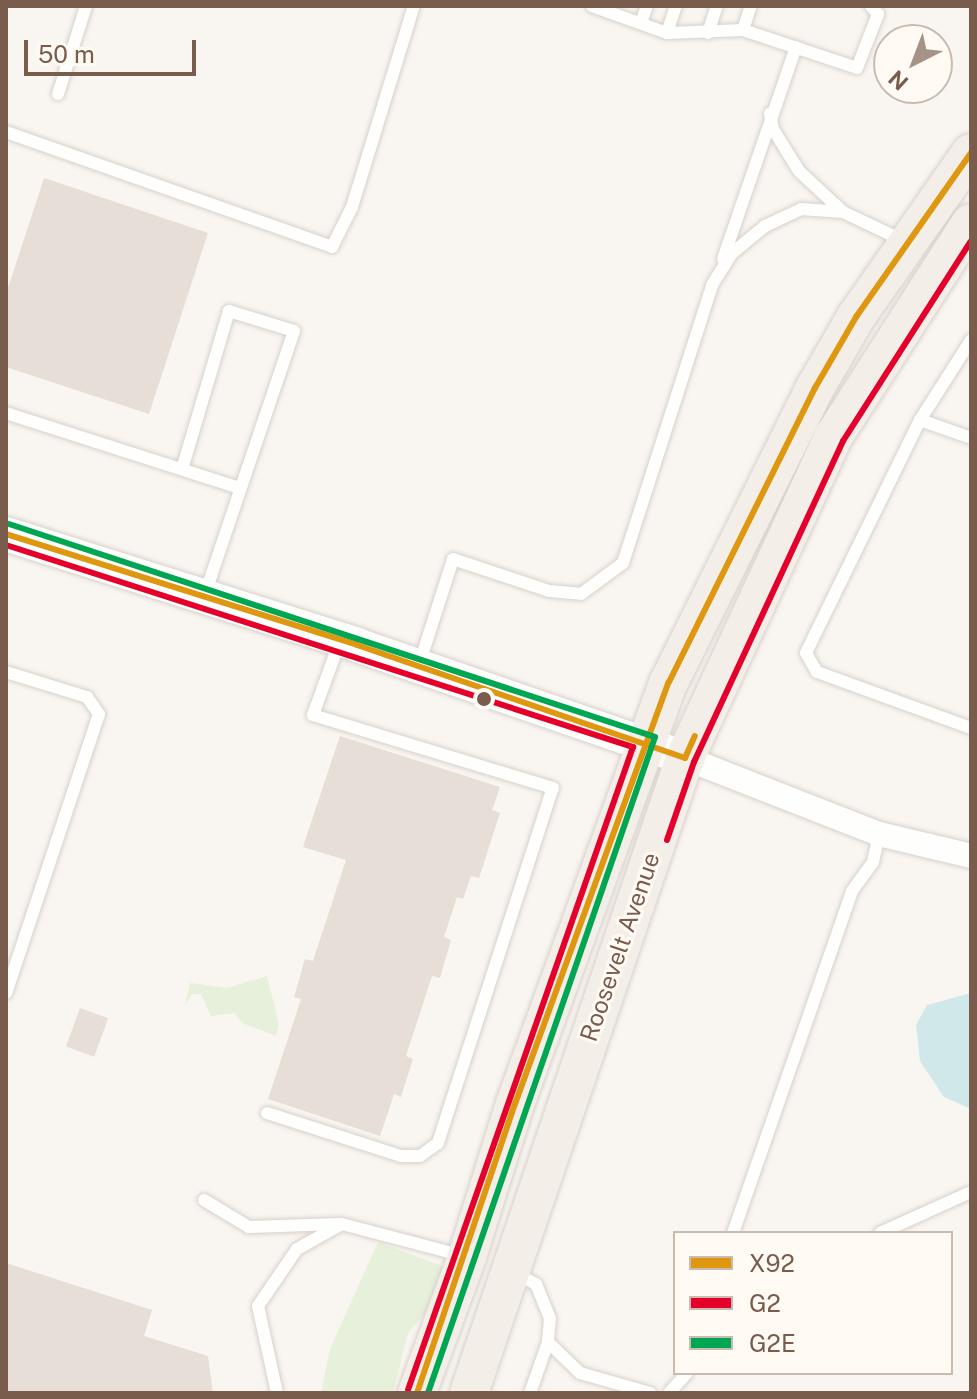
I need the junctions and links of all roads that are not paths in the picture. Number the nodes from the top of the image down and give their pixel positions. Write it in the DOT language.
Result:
graph roads {
  1 [pos="86,6"];
  2 [pos="414,6"];
  3 [pos="592,6"];
  4 [pos="647,6"];
  5 [pos="676,6"];
  6 [pos="717,6"];
  7 [pos="751,6"];
  8 [pos="871,6"];
  9 [pos="641,23"];
  10 [pos="743,30"];
  11 [pos="667,33"];
  12 [pos="708,33"];
  13 [pos="796,47"];
  14 [pos="58,94"];
  15 [pos="770,113"];
  16 [pos="6,132"];
  17 [pos="971,153"];
  18 [pos="843,212"];
  19 [pos="971,223"];
  20 [pos="907,243"];
  21 [pos="717,277"];
  22 [pos="971,340"];
  23 [pos="6,413"];
  24 [pos="920,420"];
  25 [pos="971,438"];
  26 [pos="183,466"];
  27 [pos="240,488"];
  28 [pos="6,534"];
  29 [pos="203,597"];
  30 [pos="341,640"];
  31 [pos="418,666"];
  32 [pos="6,672"];
  33 [pos="971,728"];
  34 [pos="646,741"];
  35 [pos="685,758"];
  36 [pos="879,834"];
  37 [pos="971,856"];
  38 [pos="6,993"];
  39 [pos="267,1113"];
  40 [pos="971,1192"];
  41 [pos="204,1200"];
  42 [pos="342,1224"];
  43 [pos="734,1231"];
  44 [pos="884,1231"];
  45 [pos="467,1257"];
  46 [pos="512,1272"];
  47 [pos="548,1342"];
  48 [pos="685,1375"];
  49 [pos="277,1393"];
  50 [pos="417,1393"];
  51 [pos="469,1393"];
  52 [pos="530,1393"];
  53 [pos="650,1393"];
  54 [pos="668,1393"];
  1 -- 14 [label="lane"];
  2 -- 16 [label="lane"];
  3 -- 9 [label="lane"];
  4 -- 9 [label="lane"];
  5 -- 11 [label="lane"];
  6 -- 12 [label="lane"];
  7 -- 10 [label="lane"];
  8 -- 13 [label="lane"];
  9 -- 11 [label="lane"];
  10 -- 12 [label="lane"];
  10 -- 13 [label="lane"];
  11 -- 12 [label="lane"];
  13 -- 15 [label="lane"];
  15 -- 18 [label="lane"];
  15 -- 21 [label="lane"];
  17 -- 20 [label="main road, Roosevelt Avenue"];
  18 -- 20 [label="lane"];
  18 -- 21 [label="lane"];
  19 -- 35 [label="main road, Roosevelt Avenue"];
  20 -- 34 [label="main road, Roosevelt Avenue"];
  21 -- 31 [label="lane"];
  22 -- 24 [label="lane"];
  23 -- 26 [label="lane"];
  24 -- 25 [label="lane"];
  24 -- 33 [label="lane"];
  26 -- 27 [label="lane"];
  26 -- 27 [label="lane"];
  27 -- 29 [label="lane"];
  28 -- 29 [label="street"];
  29 -- 30 [label="street"];
  30 -- 31 [label="street"];
  30 -- 39 [label="lane"];
  31 -- 34 [label="street"];
  32 -- 38 [label="lane"];
  34 -- 35 [label="street"];
  34 -- 45 [label="main road, Roosevelt Avenue"];
  35 -- 36 [label="street"];
  35 -- 46 [label="main road, Roosevelt Avenue"];
  36 -- 37 [label="street"];
  36 -- 43 [label="lane"];
  40 -- 44 [label="lane"];
  41 -- 42 [label="lane"];
  42 -- 45 [label="lane"];
  42 -- 49 [label="lane"];
  45 -- 46 [label="main road"];
  45 -- 50 [label="main road, Roosevelt Avenue"];
  46 -- 47 [label="lane"];
  46 -- 51 [label="main road, Roosevelt Avenue"];
  47 -- 52 [label="lane"];
  47 -- 53 [label="lane"];
  48 -- 54 [label="lane"];
}
